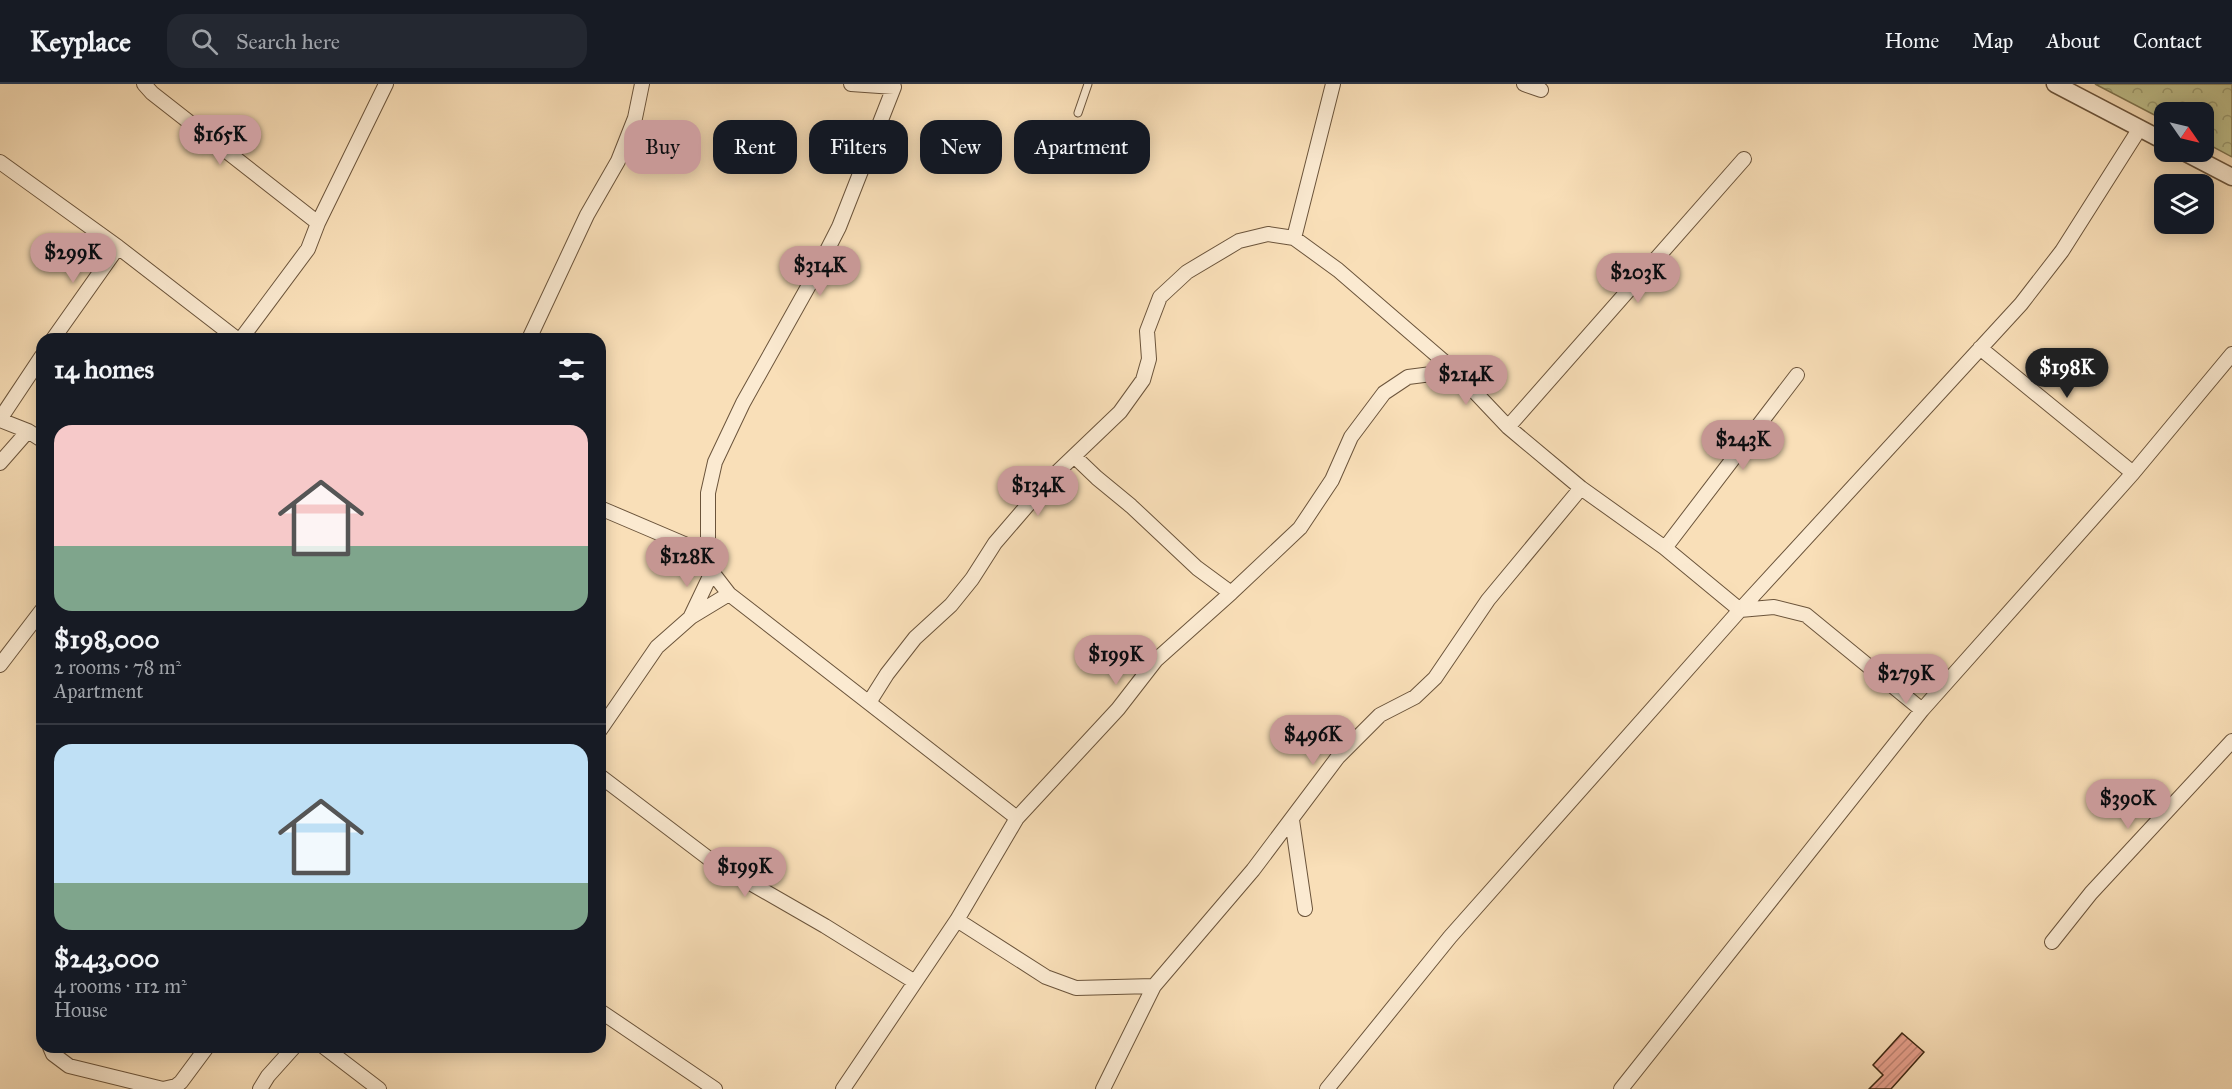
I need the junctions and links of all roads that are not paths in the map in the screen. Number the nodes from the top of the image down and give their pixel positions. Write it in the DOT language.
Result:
graph roads {
  1 [pos="144,84"];
  2 [pos="387,84"];
  3 [pos="642,84"];
  4 [pos="851,84"];
  5 [pos="1088,84"];
  6 [pos="1333,84"];
  7 [pos="1524,84"];
  8 [pos="2055,84"];
  9 [pos="894,86"];
  10 [pos="1541,90"];
  11 [pos="1078,113"];
  12 [pos="2140,128"];
  13 [pos="2154,136"];
  14 [pos="1744,159"];
  15 [pos="2203,162"];
  16 [pos="2,169"];
  17 [pos="2232,177"];
  18 [pos="318,223"];
  19 [pos="1294,238"];
  20 [pos="118,247"];
  21 [pos="57,333"];
  22 [pos="231,333"];
  23 [pos="244,333"];
  24 [pos="532,333"];
  25 [pos="1980,348"];
  26 [pos="2232,354"];
  27 [pos="36,365"];
  28 [pos="1455,371"];
  29 [pos="1797,375"];
  30 [pos="0,419"];
  31 [pos="1508,427"];
  32 [pos="28,431"];
  33 [pos="36,436"];
  34 [pos="1074,456"];
  35 [pos="0,463"];
  36 [pos="2133,473"];
  37 [pos="1581,488"];
  38 [pos="606,511"];
  39 [pos="1665,548"];
  40 [pos="708,554"];
  41 [pos="712,572"];
  42 [pos="1231,593"];
  43 [pos="729,594"];
  44 [pos="1740,610"];
  45 [pos="691,617"];
  46 [pos="36,618"];
  47 [pos="0,665"];
  48 [pos="870,702"];
  49 [pos="1922,710"];
  50 [pos="606,720"];
  51 [pos="2232,741"];
  52 [pos="606,781"];
  53 [pos="1017,818"];
  54 [pos="1292,820"];
  55 [pos="1305,909"];
  56 [pos="957,920"];
  57 [pos="2052,942"];
  58 [pos="915,982"];
  59 [pos="1154,986"];
  60 [pos="606,1015"];
  61 [pos="53,1053"];
  62 [pos="203,1053"];
  63 [pos="289,1053"];
  64 [pos="332,1053"];
  65 [pos="260,1089"];
  66 [pos="379,1089"];
  67 [pos="715,1089"];
  68 [pos="843,1089"];
  69 [pos="1103,1089"];
  70 [pos="1327,1089"];
  71 [pos="1621,1089"];
  1 -- 18 [label="street"];
  2 -- 18 [label="street"];
  3 -- 24 [label="street"];
  4 -- 9 [label="street"];
  5 -- 11 [label="lane"];
  6 -- 19 [label="street"];
  7 -- 10 [label="street"];
  8 -- 12 [label="street"];
  9 -- 40 [label="street"];
  12 -- 13 [label="street"];
  12 -- 25 [label="street"];
  14 -- 31 [label="street"];
  15 -- 17 [label="street"];
  16 -- 20 [label="street"];
  18 -- 23 [label="street"];
  19 -- 28 [label="street"];
  19 -- 34 [label="street"];
  20 -- 21 [label="street"];
  20 -- 22 [label="street"];
  25 -- 36 [label="street"];
  25 -- 44 [label="street"];
  26 -- 36 [label="street"];
  27 -- 30 [label="street"];
  28 -- 31 [label="street"];
  28 -- 42 [label="street"];
  29 -- 39 [label="street"];
  30 -- 32 [label="street"];
  31 -- 37 [label="street"];
  32 -- 33 [label="street"];
  32 -- 35 [label="street"];
  34 -- 42 [label="street"];
  34 -- 48 [label="street"];
  36 -- 49 [label="street"];
  37 -- 39 [label="street"];
  37 -- 54 [label="street"];
  38 -- 40 [label="street"];
  39 -- 44 [label="street"];
  40 -- 41 [label="street"];
  41 -- 43 [label="street"];
  41 -- 45 [label="street"];
  42 -- 53 [label="street"];
  43 -- 45 [label="street"];
  43 -- 48 [label="street"];
  44 -- 49 [label="street"];
  44 -- 70 [label="street"];
  45 -- 50 [label="street"];
  46 -- 47 [label="street"];
  48 -- 53 [label="street"];
  49 -- 71 [label="street"];
  51 -- 57 [label="street"];
  52 -- 58 [label="street"];
  53 -- 56 [label="street"];
  54 -- 55 [label="street"];
  54 -- 59 [label="street"];
  56 -- 58 [label="street"];
  56 -- 59 [label="street"];
  58 -- 68 [label="street"];
  59 -- 69 [label="street"];
  60 -- 67 [label="street"];
  61 -- 62 [label="street"];
  63 -- 65 [label="street"];
  64 -- 66 [label="street"];
}
